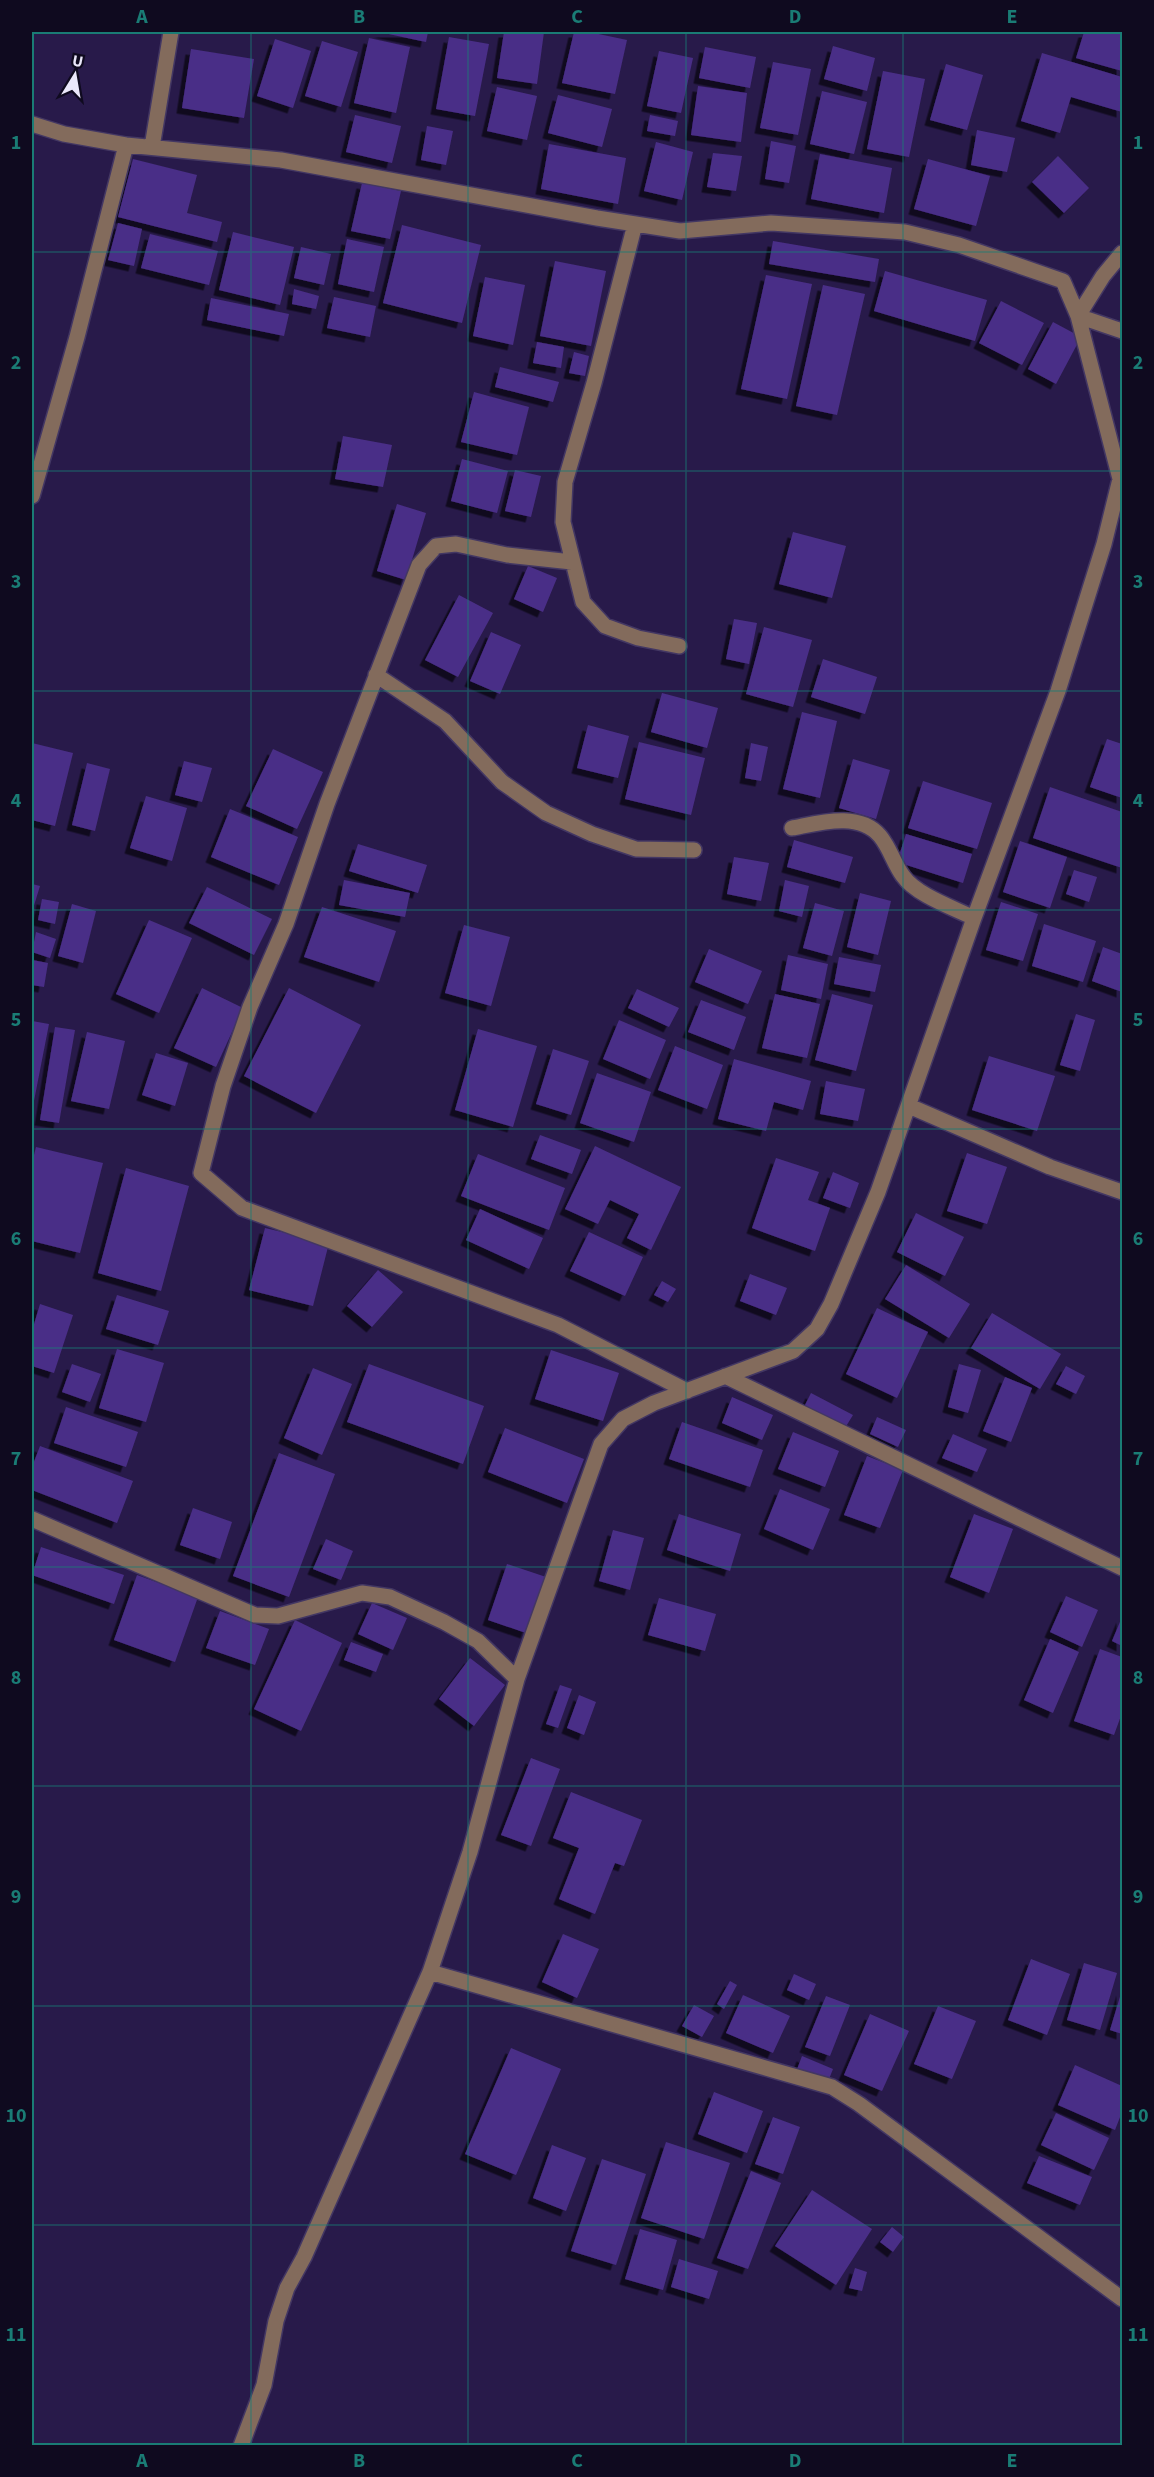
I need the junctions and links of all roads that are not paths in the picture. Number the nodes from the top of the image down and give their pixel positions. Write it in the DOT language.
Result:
graph roads {
  1 [pos="171,32"];
  2 [pos="32,124"];
  3 [pos="126,145"];
  4 [pos="152,147"];
  5 [pos="635,224"];
  6 [pos="1122,253"];
  7 [pos="1078,316"];
  8 [pos="1122,331"];
  9 [pos="1121,480"];
  10 [pos="32,496"];
  11 [pos="572,562"];
  12 [pos="679,646"];
  13 [pos="376,675"];
  14 [pos="792,828"];
  15 [pos="694,850"];
  16 [pos="974,918"];
  17 [pos="909,1106"];
  18 [pos="1122,1192"];
  19 [pos="725,1376"];
  20 [pos="687,1391"];
  21 [pos="32,1519"];
  22 [pos="1122,1568"];
  23 [pos="517,1679"];
  24 [pos="430,1972"];
  25 [pos="1122,2299"];
  26 [pos="241,2445"];
  1 -- 4 [label="street"];
  2 -- 3 [label="street"];
  3 -- 4 [label="street"];
  3 -- 10 [label="street"];
  4 -- 5 [label="street"];
  5 -- 7 [label="street"];
  5 -- 11 [label="street"];
  6 -- 7 [label="street"];
  7 -- 8 [label="street"];
  7 -- 9 [label="street"];
  9 -- 16 [label="street"];
  11 -- 12 [label="street"];
  11 -- 13 [label="street"];
  13 -- 15 [label="street"];
  13 -- 20 [label="street"];
  14 -- 16 [label="street"];
  16 -- 17 [label="street"];
  17 -- 18 [label="street"];
  17 -- 19 [label="street"];
  19 -- 20 [label="street"];
  19 -- 22 [label="street"];
  20 -- 23 [label="street"];
  21 -- 23 [label="street"];
  23 -- 24 [label="street"];
  24 -- 25 [label="street"];
  24 -- 26 [label="street"];
}
